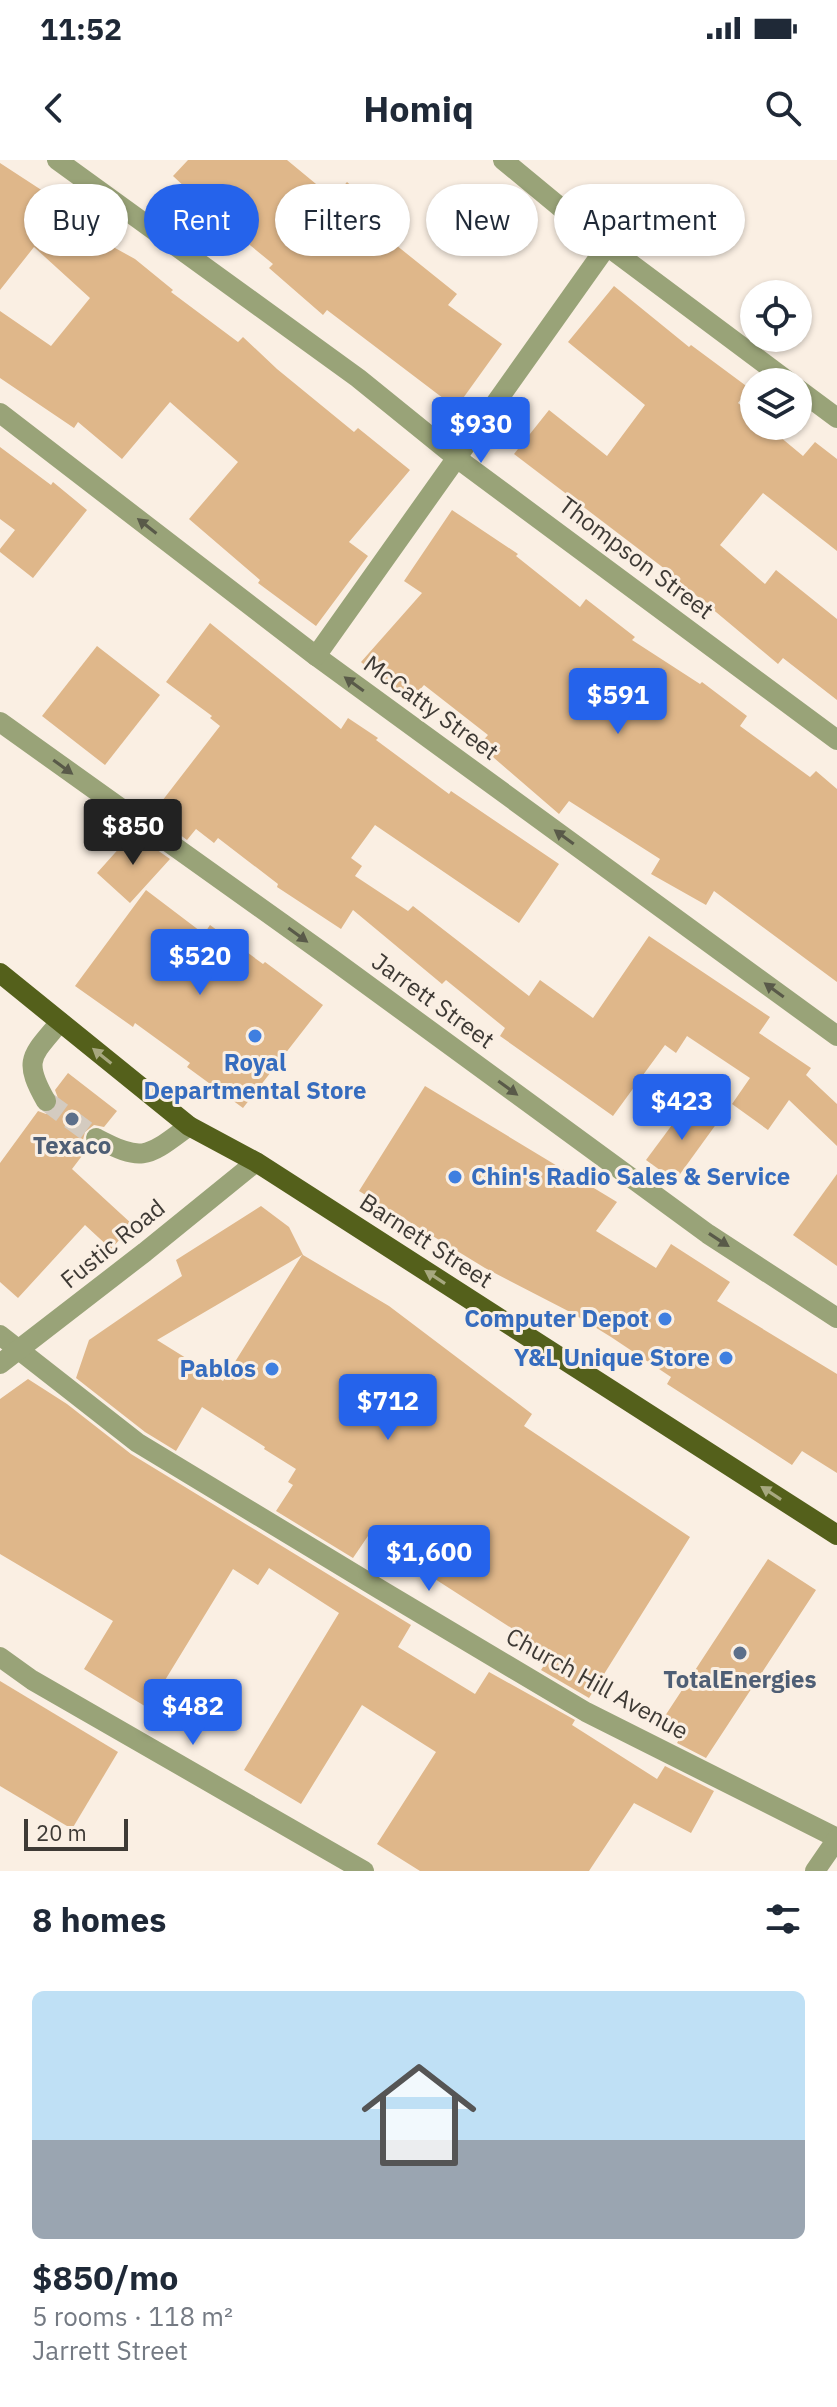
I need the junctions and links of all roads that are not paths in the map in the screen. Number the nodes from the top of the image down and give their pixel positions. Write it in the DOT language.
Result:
graph roads {
  1 [pos="57,160"];
  2 [pos="503,160"];
  3 [pos="554,202"];
  4 [pos="600,256"];
  5 [pos="620,256"];
  6 [pos="770,368"];
  7 [pos="812,399"];
  8 [pos="0,413"];
  9 [pos="837,418"];
  10 [pos="458,459"];
  11 [pos="316,656"];
  12 [pos="0,722"];
  13 [pos="837,740"];
  14 [pos="0,973"];
  15 [pos="60,1022"];
  16 [pos="837,1036"];
  17 [pos="46,1101"];
  18 [pos="189,1126"];
  19 [pos="96,1138"];
  20 [pos="256,1162"];
  21 [pos="837,1318"];
  22 [pos="0,1335"];
  23 [pos="19,1351"];
  24 [pos="0,1364"];
  25 [pos="837,1535"];
  26 [pos="0,1657"];
  27 [pos="837,1838"];
  28 [pos="364,1871"];
  29 [pos="815,1871"];
  1 -- 10 [label="street, Thompson Street"];
  2 -- 3 [label="street"];
  4 -- 10 [label="street"];
  5 -- 6 [label="street"];
  7 -- 9 [label="street"];
  11 -- 8 [label="street, McCatty Street, one-way"];
  10 -- 11 [label="street"];
  10 -- 13 [label="street, Thompson Street"];
  16 -- 11 [label="street, McCatty Street, one-way"];
  12 -- 21 [label="street, Jarrett Street, one-way"];
  14 -- 15 [label="main road, Barnett Street"];
  15 -- 17 [label="street"];
  18 -- 15 [label="main road, Barnett Street, one-way"];
  18 -- 19 [label="street"];
  18 -- 20 [label="main road, Barnett Street"];
  20 -- 23 [label="street, Fustic Road"];
  25 -- 20 [label="main road, Barnett Street, one-way"];
  22 -- 23 [label="street, Church Hill Avenue"];
  23 -- 24 [label="street, Fustic Road"];
  23 -- 27 [label="street, Church Hill Avenue"];
  26 -- 28 [label="street"];
  27 -- 29 [label="street"];
}
